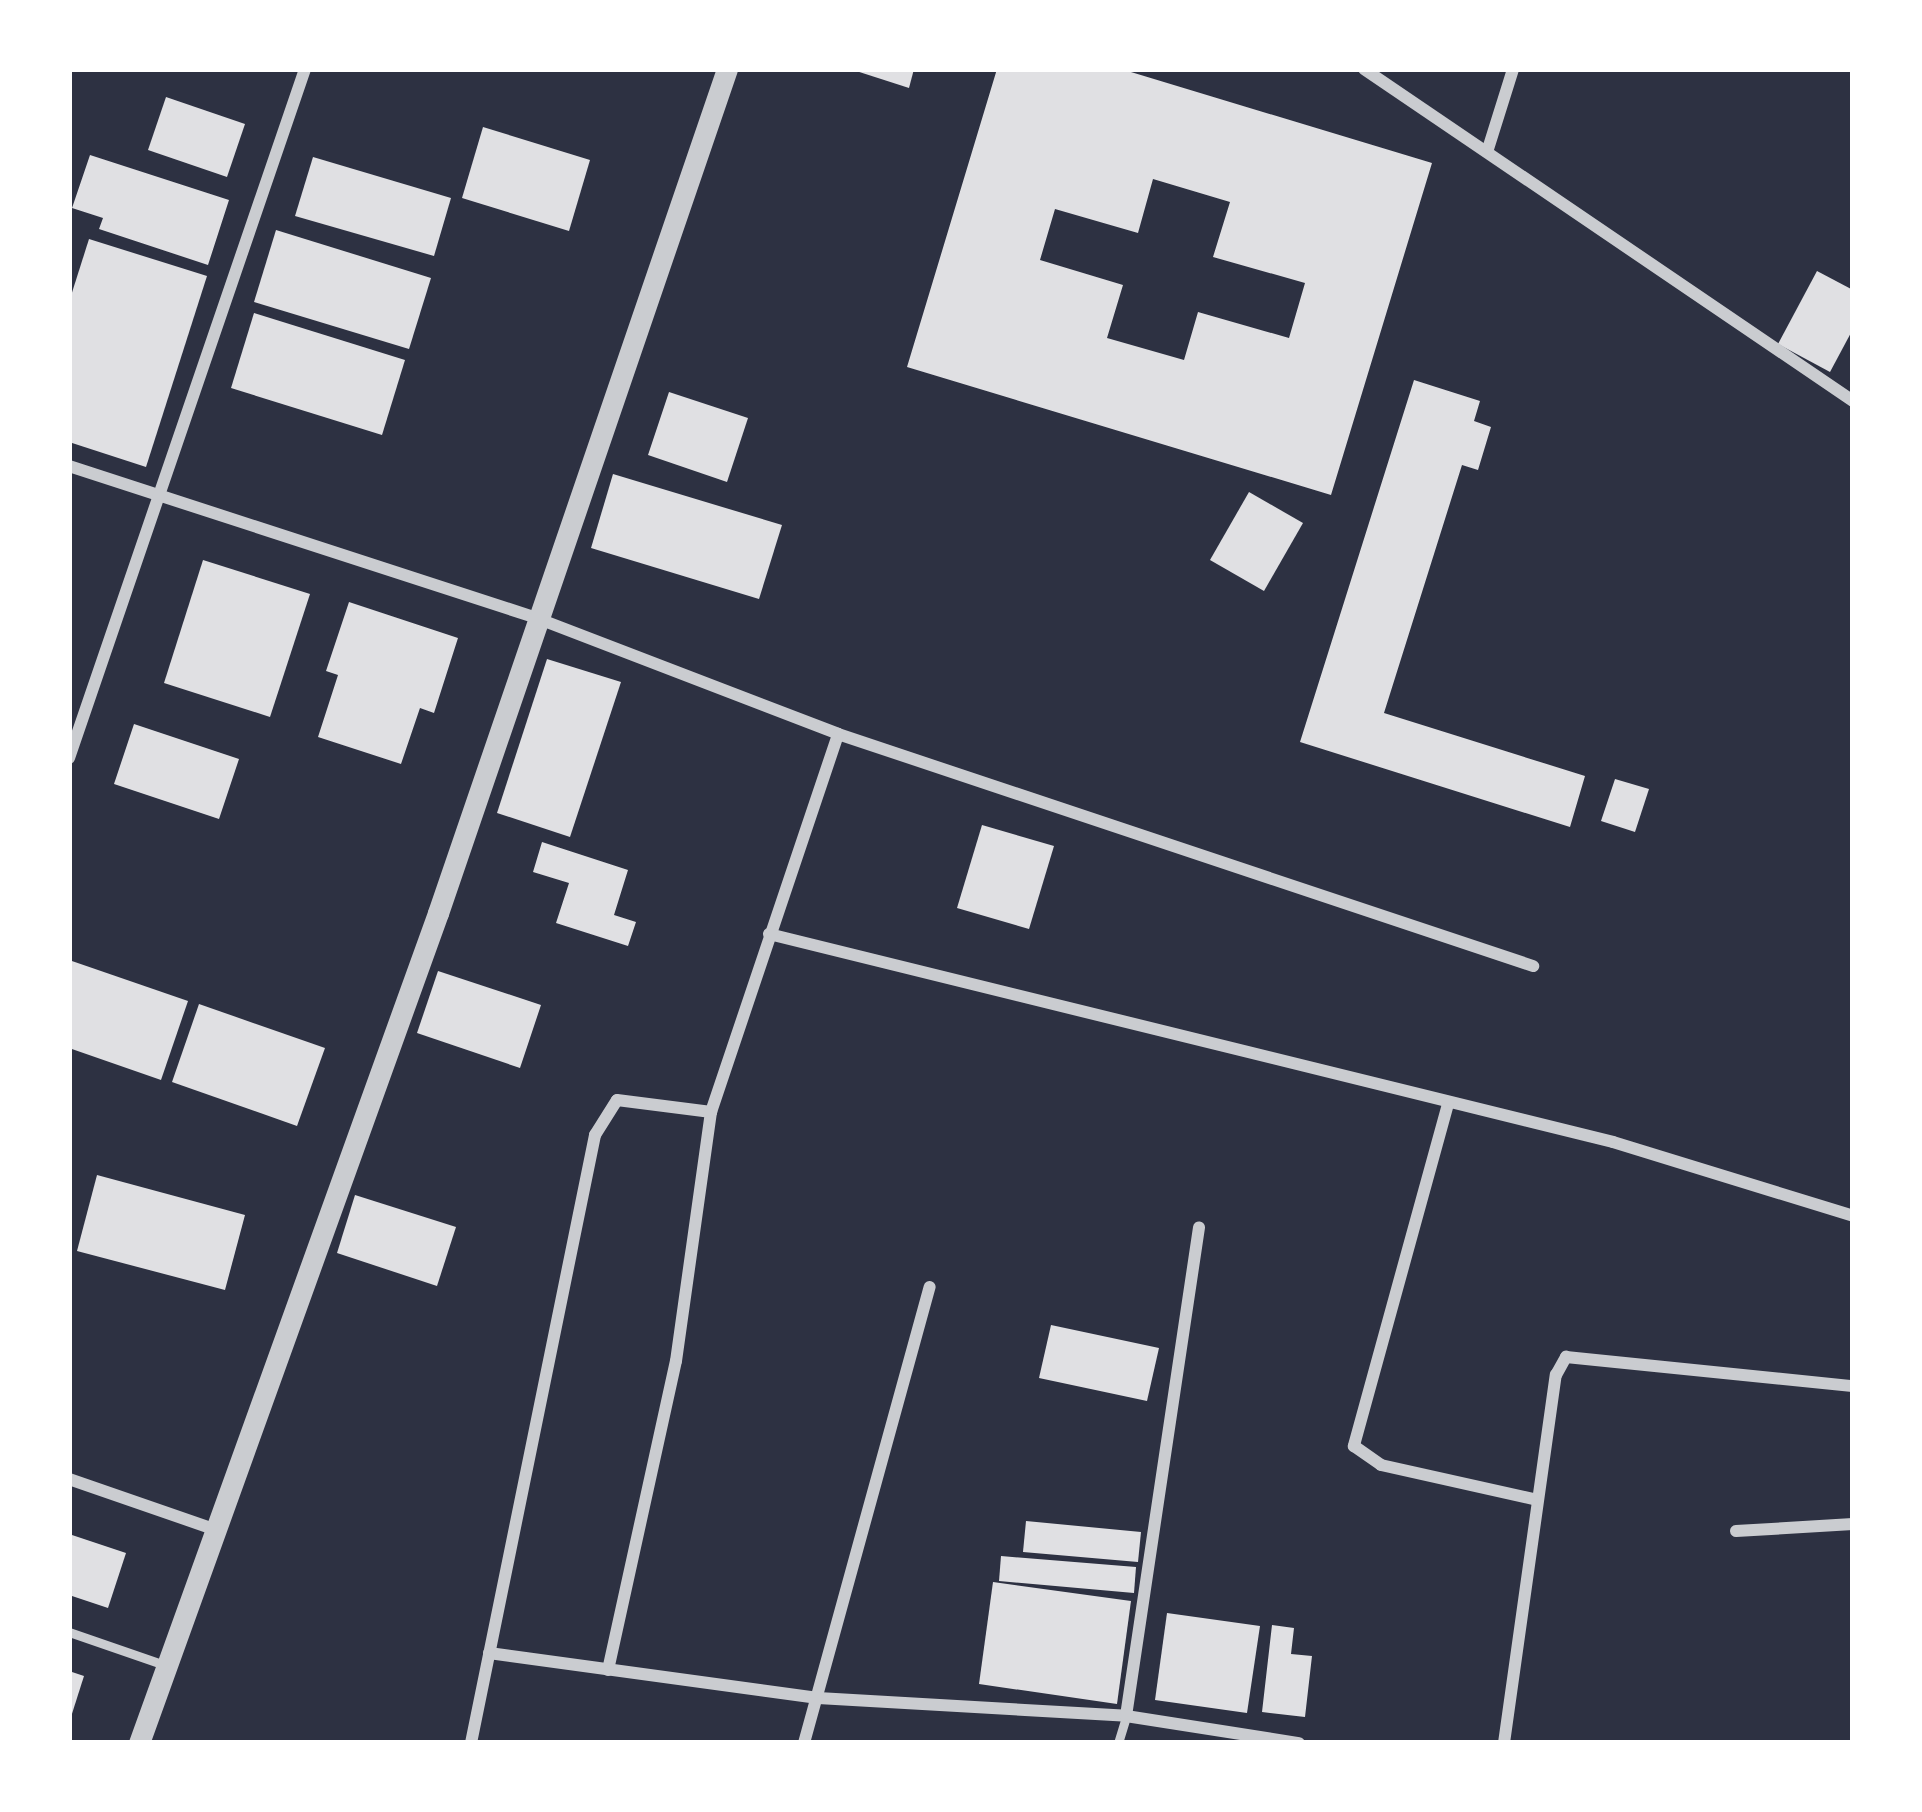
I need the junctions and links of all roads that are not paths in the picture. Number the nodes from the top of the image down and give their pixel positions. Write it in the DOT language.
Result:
graph roads {
  1 [pos="305,69"];
  2 [pos="727,69"];
  3 [pos="1364,69"];
  4 [pos="1513,69"];
  5 [pos="1488,149"];
  6 [pos="1853,401"];
  7 [pos="69,466"];
  8 [pos="156,496"];
  9 [pos="539,619"];
  10 [pos="838,734"];
  11 [pos="69,758"];
  12 [pos="769,934"];
  13 [pos="1533,966"];
  14 [pos="1448,1104"];
  15 [pos="711,1112"];
  16 [pos="1853,1216"];
  17 [pos="1198,1227"];
  18 [pos="930,1287"];
  19 [pos="1853,1386"];
  20 [pos="69,1479"];
  21 [pos="1537,1500"];
  22 [pos="1853,1524"];
  23 [pos="220,1531"];
  24 [pos="1736,1532"];
  25 [pos="69,1632"];
  26 [pos="489,1653"];
  27 [pos="168,1666"];
  28 [pos="608,1670"];
  29 [pos="818,1698"];
  30 [pos="1126,1716"];
  31 [pos="139,1743"];
  32 [pos="471,1743"];
  33 [pos="804,1743"];
  34 [pos="1118,1743"];
  35 [pos="1299,1743"];
  36 [pos="1504,1743"];
  1 -- 8 [label="street"];
  2 -- 9 [label="street"];
  3 -- 5 [label="street"];
  4 -- 5 [label="street"];
  5 -- 6 [label="street"];
  7 -- 8 [label="street"];
  8 -- 9 [label="street"];
  8 -- 11 [label="street"];
  9 -- 10 [label="street"];
  9 -- 23 [label="street"];
  10 -- 12 [label="street"];
  10 -- 13 [label="street"];
  12 -- 14 [label="street"];
  12 -- 15 [label="street"];
  14 -- 16 [label="street"];
  14 -- 21 [label="street"];
  15 -- 26 [label="street"];
  15 -- 28 [label="street"];
  17 -- 30 [label="street"];
  18 -- 29 [label="street"];
  19 -- 21 [label="street"];
  20 -- 23 [label="street"];
  21 -- 36 [label="street"];
  22 -- 24 [label="street"];
  23 -- 27 [label="street"];
  25 -- 27 [label="lane"];
  26 -- 28 [label="street"];
  26 -- 32 [label="street"];
  27 -- 31 [label="street"];
  28 -- 29 [label="street"];
  29 -- 30 [label="street"];
  29 -- 33 [label="street"];
  30 -- 34 [label="lane"];
  30 -- 35 [label="street"];
}
